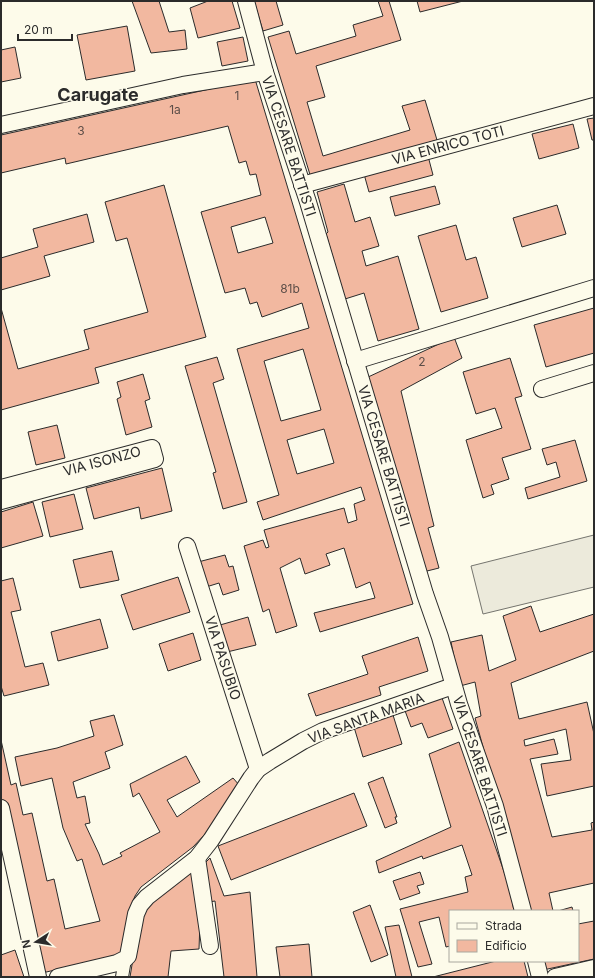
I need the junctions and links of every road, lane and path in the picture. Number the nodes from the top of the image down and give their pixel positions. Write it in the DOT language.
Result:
graph roads {
  1 [pos="246,1"];
  2 [pos="265,72"];
  3 [pos="594,106"];
  4 [pos="1,125"];
  5 [pos="302,185"];
  6 [pos="594,288"];
  7 [pos="355,360"];
  8 [pos="594,374"];
  9 [pos="542,389"];
  10 [pos="1,488"];
  11 [pos="1,501"];
  12 [pos="187,546"];
  13 [pos="454,686"];
  14 [pos="258,769"];
  15 [pos="1,808"];
  16 [pos="197,858"];
  17 [pos="523,910"];
  18 [pos="210,946"];
  19 [pos="125,959"];
  20 [pos="536,962"];
  21 [pos="594,968"];
  22 [pos="38,977"];
  23 [pos="58,977"];
  24 [pos="122,977"];
  25 [pos="540,977"];
  26 [pos="555,977"];
  1 -- 2 [label="street, VIA CESARE BATTISTI"];
  2 -- 4 [label="street"];
  2 -- 5 [label="street, VIA CESARE BATTISTI"];
  3 -- 5 [label="street, VIA ENRICO TOTI"];
  5 -- 7 [label="street, VIA CESARE BATTISTI"];
  6 -- 7 [label="street"];
  7 -- 13 [label="street, VIA CESARE BATTISTI"];
  8 -- 9 [label="street"];
  10 -- 11 [label="street, VIA ISONZO"];
  12 -- 14 [label="street, VIA PASUBIO"];
  13 -- 14 [label="street, VIA SANTA MARIA"];
  13 -- 17 [label="street, VIA CESARE BATTISTI"];
  14 -- 16 [label="street, VIA SANTA MARIA"];
  15 -- 22 [label="street"];
  16 -- 18 [label="street"];
  16 -- 19 [label="street, VIA SANTA MARIA"];
  19 -- 23 [label="street"];
  19 -- 24 [label="street"];
  20 -- 25 [label="street"];
  21 -- 26 [label="street"];
}
